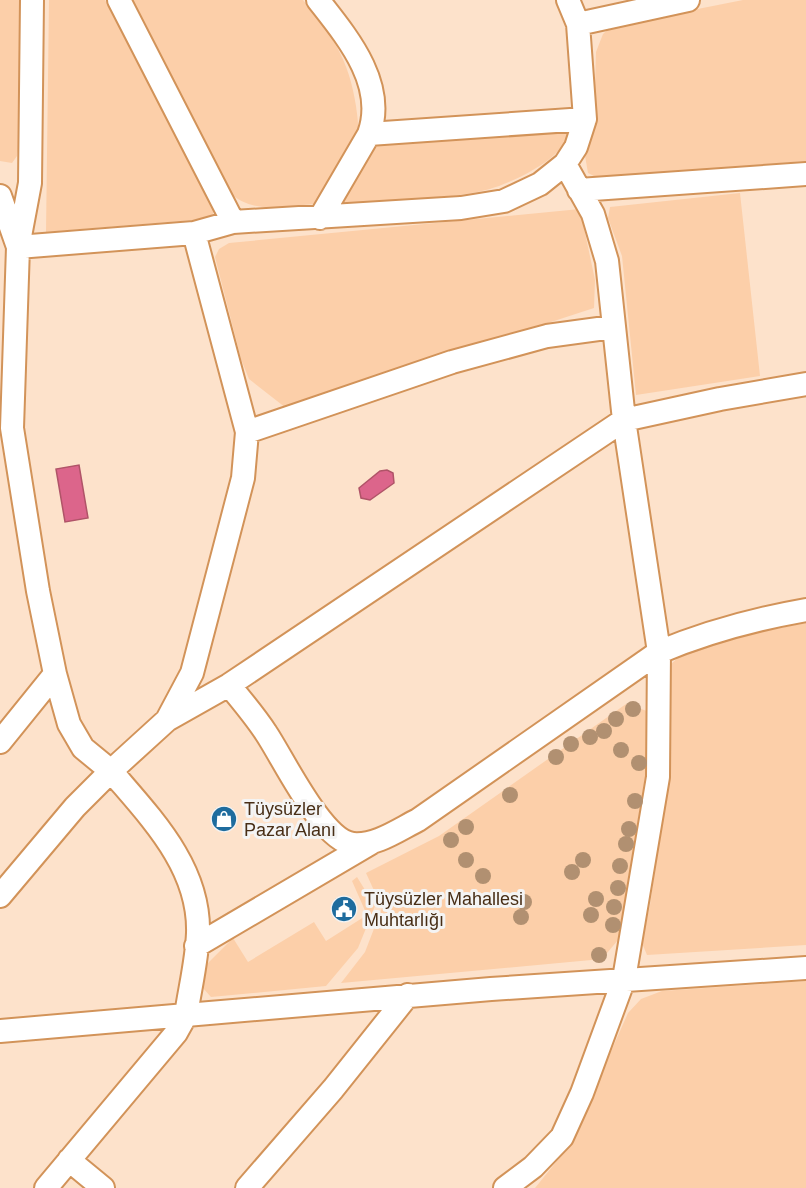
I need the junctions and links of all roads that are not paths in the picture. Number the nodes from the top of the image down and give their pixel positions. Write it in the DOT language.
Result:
graph roads {
  1 [pos="32,0"];
  2 [pos="119,0"];
  3 [pos="318,0"];
  4 [pos="568,0"];
  5 [pos="688,0"];
  6 [pos="578,24"];
  7 [pos="585,118"];
  8 [pos="369,134"];
  9 [pos="566,164"];
  10 [pos="806,174"];
  11 [pos="579,190"];
  12 [pos="0,196"];
  13 [pos="320,218"];
  14 [pos="233,222"];
  15 [pos="194,233"];
  16 [pos="18,247"];
  17 [pos="613,327"];
  18 [pos="806,384"];
  19 [pos="624,420"];
  20 [pos="247,432"];
  21 [pos="6,436"];
  22 [pos="806,610"];
  23 [pos="659,652"];
  24 [pos="55,674"];
  25 [pos="229,685"];
  26 [pos="167,720"];
  27 [pos="0,742"];
  28 [pos="111,771"];
  29 [pos="373,842"];
  30 [pos="0,896"];
  31 [pos="196,946"];
  32 [pos="806,968"];
  33 [pos="624,979"];
  34 [pos="408,995"];
  35 [pos="186,1015"];
  36 [pos="0,1031"];
  37 [pos="69,1160"];
  38 [pos="46,1188"];
  39 [pos="103,1188"];
  40 [pos="247,1188"];
  41 [pos="505,1188"];
  1 -- 16 [label="street"];
  2 -- 14 [label="street"];
  3 -- 8 [label="street"];
  4 -- 6 [label="street"];
  5 -- 6 [label="street"];
  6 -- 7 [label="street"];
  7 -- 8 [label="street"];
  7 -- 9 [label="street"];
  8 -- 13 [label="street"];
  9 -- 11 [label="street"];
  9 -- 13 [label="street"];
  10 -- 11 [label="street"];
  11 -- 17 [label="street"];
  12 -- 16 [label="street"];
  13 -- 14 [label="street"];
  14 -- 15 [label="street"];
  15 -- 16 [label="street"];
  15 -- 20 [label="street"];
  16 -- 21 [label="street"];
  17 -- 19 [label="street"];
  17 -- 20 [label="street"];
  18 -- 19 [label="street"];
  19 -- 23 [label="street"];
  19 -- 25 [label="street"];
  20 -- 26 [label="street"];
  21 -- 24 [label="street"];
  22 -- 23 [label="street"];
  23 -- 29 [label="street"];
  23 -- 33 [label="street"];
  24 -- 27 [label="street"];
  24 -- 28 [label="street"];
  25 -- 26 [label="street"];
  25 -- 29 [label="street"];
  26 -- 28 [label="street"];
  28 -- 30 [label="street"];
  28 -- 31 [label="street"];
  29 -- 31 [label="street"];
  31 -- 35 [label="street"];
  32 -- 33 [label="street"];
  33 -- 34 [label="street"];
  33 -- 41 [label="street"];
  34 -- 35 [label="street"];
  34 -- 40 [label="street"];
  35 -- 36 [label="street"];
  35 -- 37 [label="street"];
  37 -- 38 [label="street"];
  37 -- 39 [label="street"];
}
